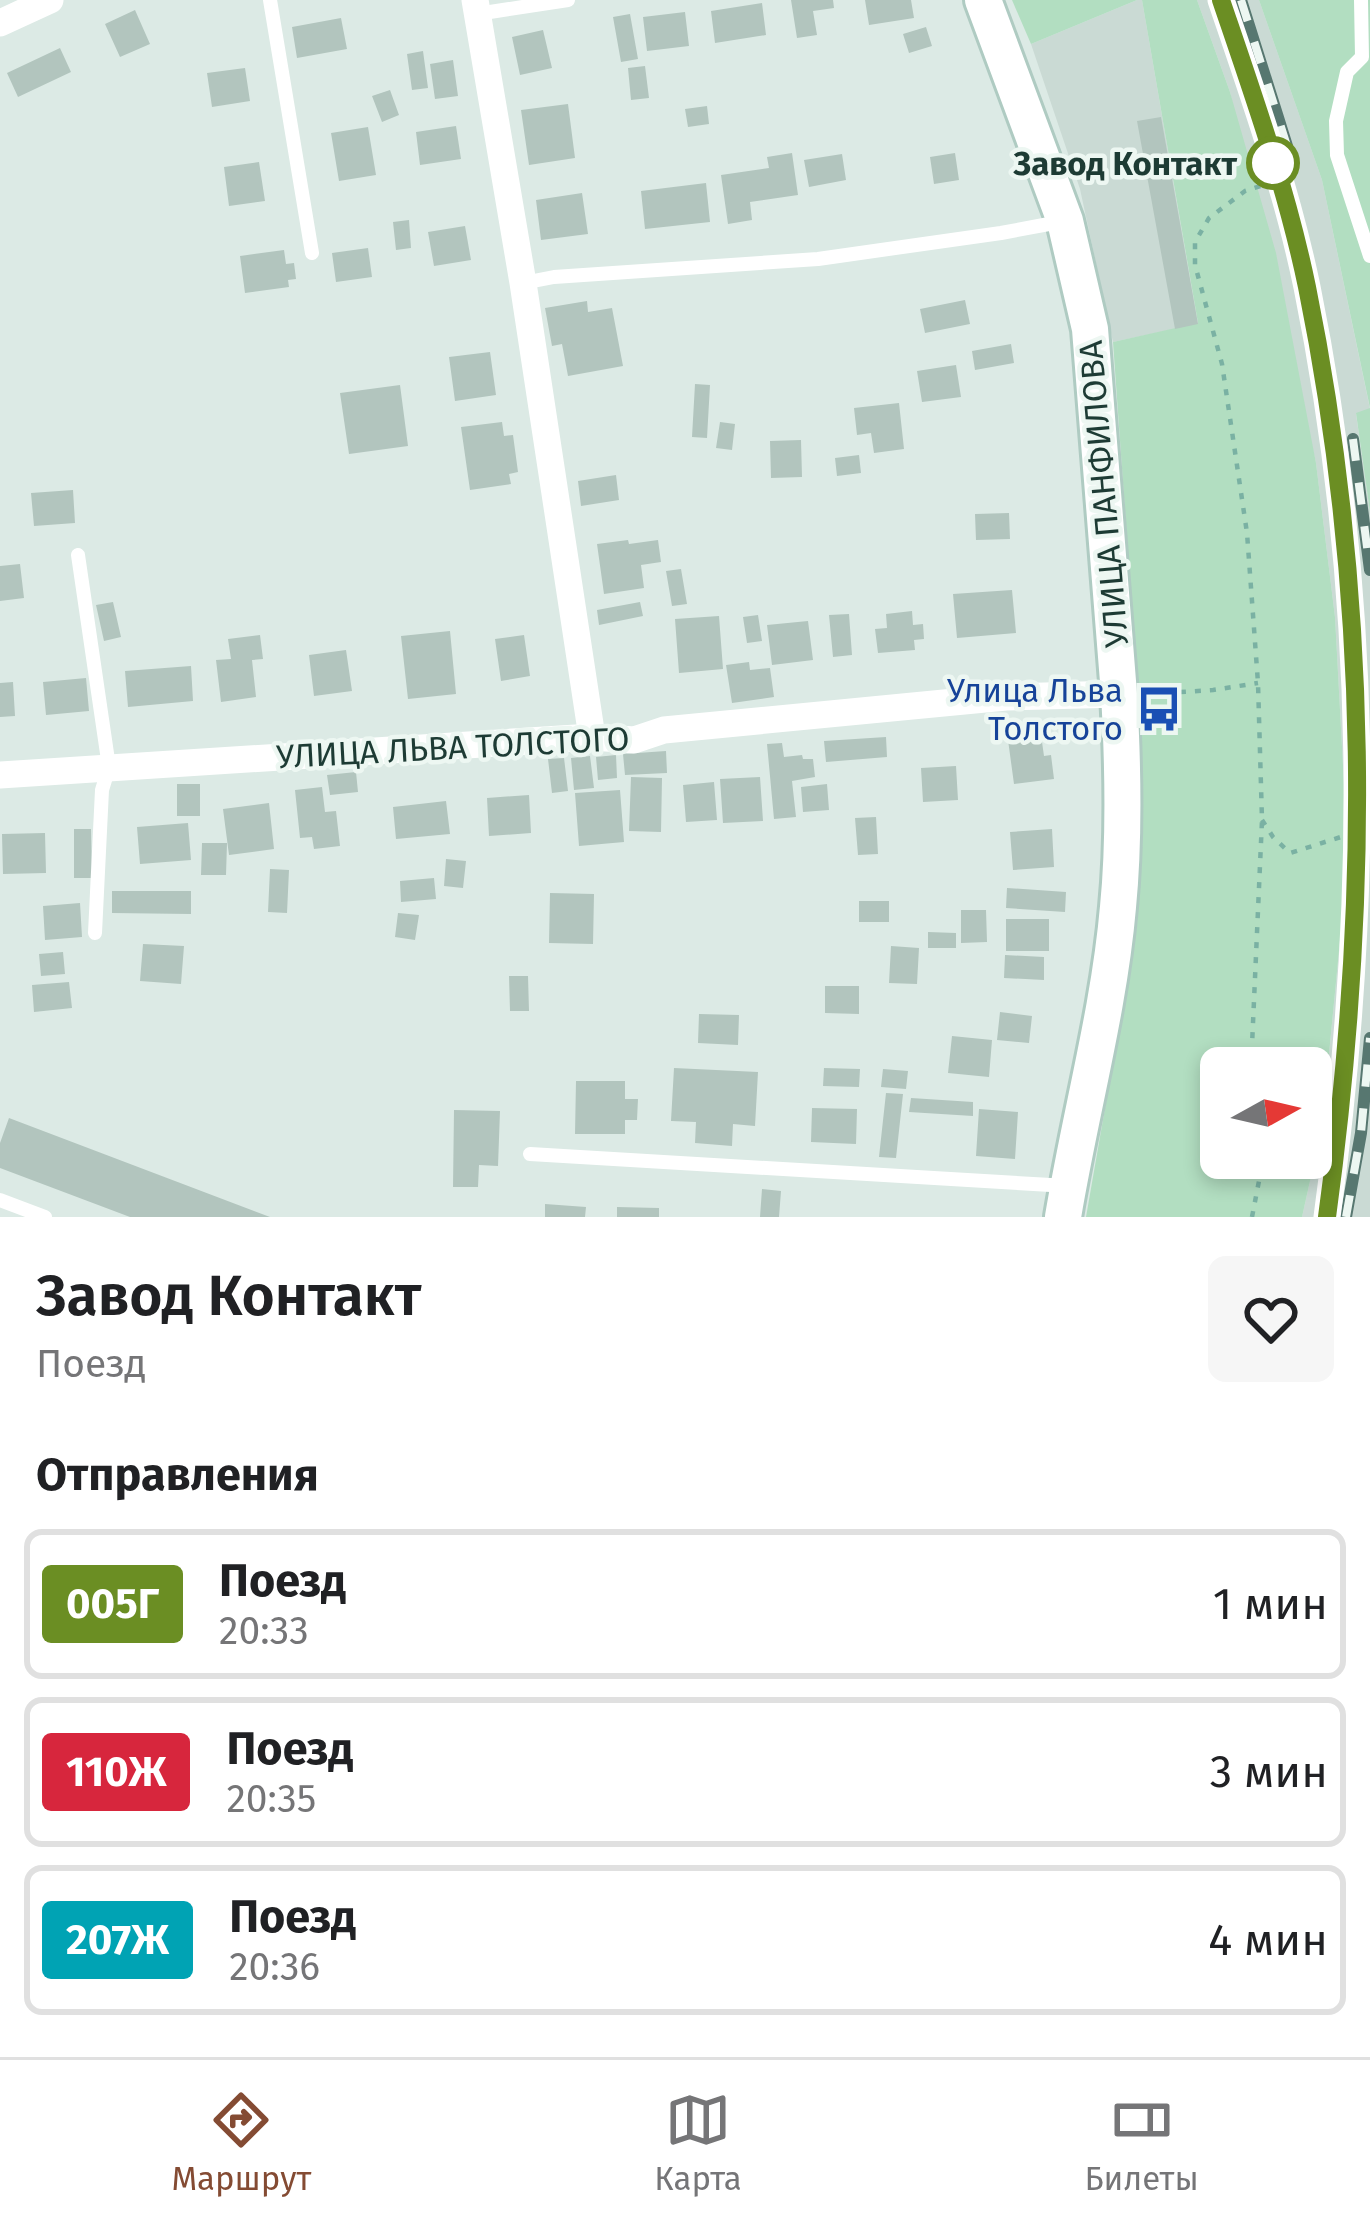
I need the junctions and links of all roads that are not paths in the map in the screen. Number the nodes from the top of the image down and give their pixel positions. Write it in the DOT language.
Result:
graph roads {
  1 [pos="50,0"];
  2 [pos="270,0"];
  3 [pos="568,0"];
  4 [pos="983,0"];
  5 [pos="1360,0"];
  6 [pos="476,7"];
  7 [pos="0,23"];
  8 [pos="1065,221"];
  9 [pos="312,253"];
  10 [pos="1370,256"];
  11 [pos="524,283"];
  12 [pos="78,555"];
  13 [pos="1129,694"];
  14 [pos="592,737"];
  15 [pos="109,767"];
  16 [pos="0,775"];
  17 [pos="95,933"];
  18 [pos="530,1154"];
  19 [pos="0,1200"];
  20 [pos="1066,1201"];
  21 [pos="45,1217"];
  1 -- 7 [label="street"];
  2 -- 9 [label="lane"];
  3 -- 6 [label="lane"];
  4 -- 8 [label="main road, УЛИЦА ПАНФИЛОВА"];
  5 -- 10 [label="lane"];
  6 -- 11 [label="street"];
  8 -- 11 [label="lane"];
  8 -- 13 [label="main road, УЛИЦА ПАНФИЛОВА"];
  11 -- 14 [label="street"];
  12 -- 15 [label="lane"];
  13 -- 14 [label="street, УЛИЦА ЛЬВА ТОЛСТОГО"];
  13 -- 20 [label="main road, УЛИЦА ПАНФИЛОВА"];
  14 -- 15 [label="street, УЛИЦА ЛЬВА ТОЛСТОГО"];
  15 -- 16 [label="street, УЛИЦА ЛЬВА ТОЛСТОГО"];
  15 -- 17 [label="lane"];
  18 -- 20 [label="lane"];
  19 -- 21 [label="lane"];
}
